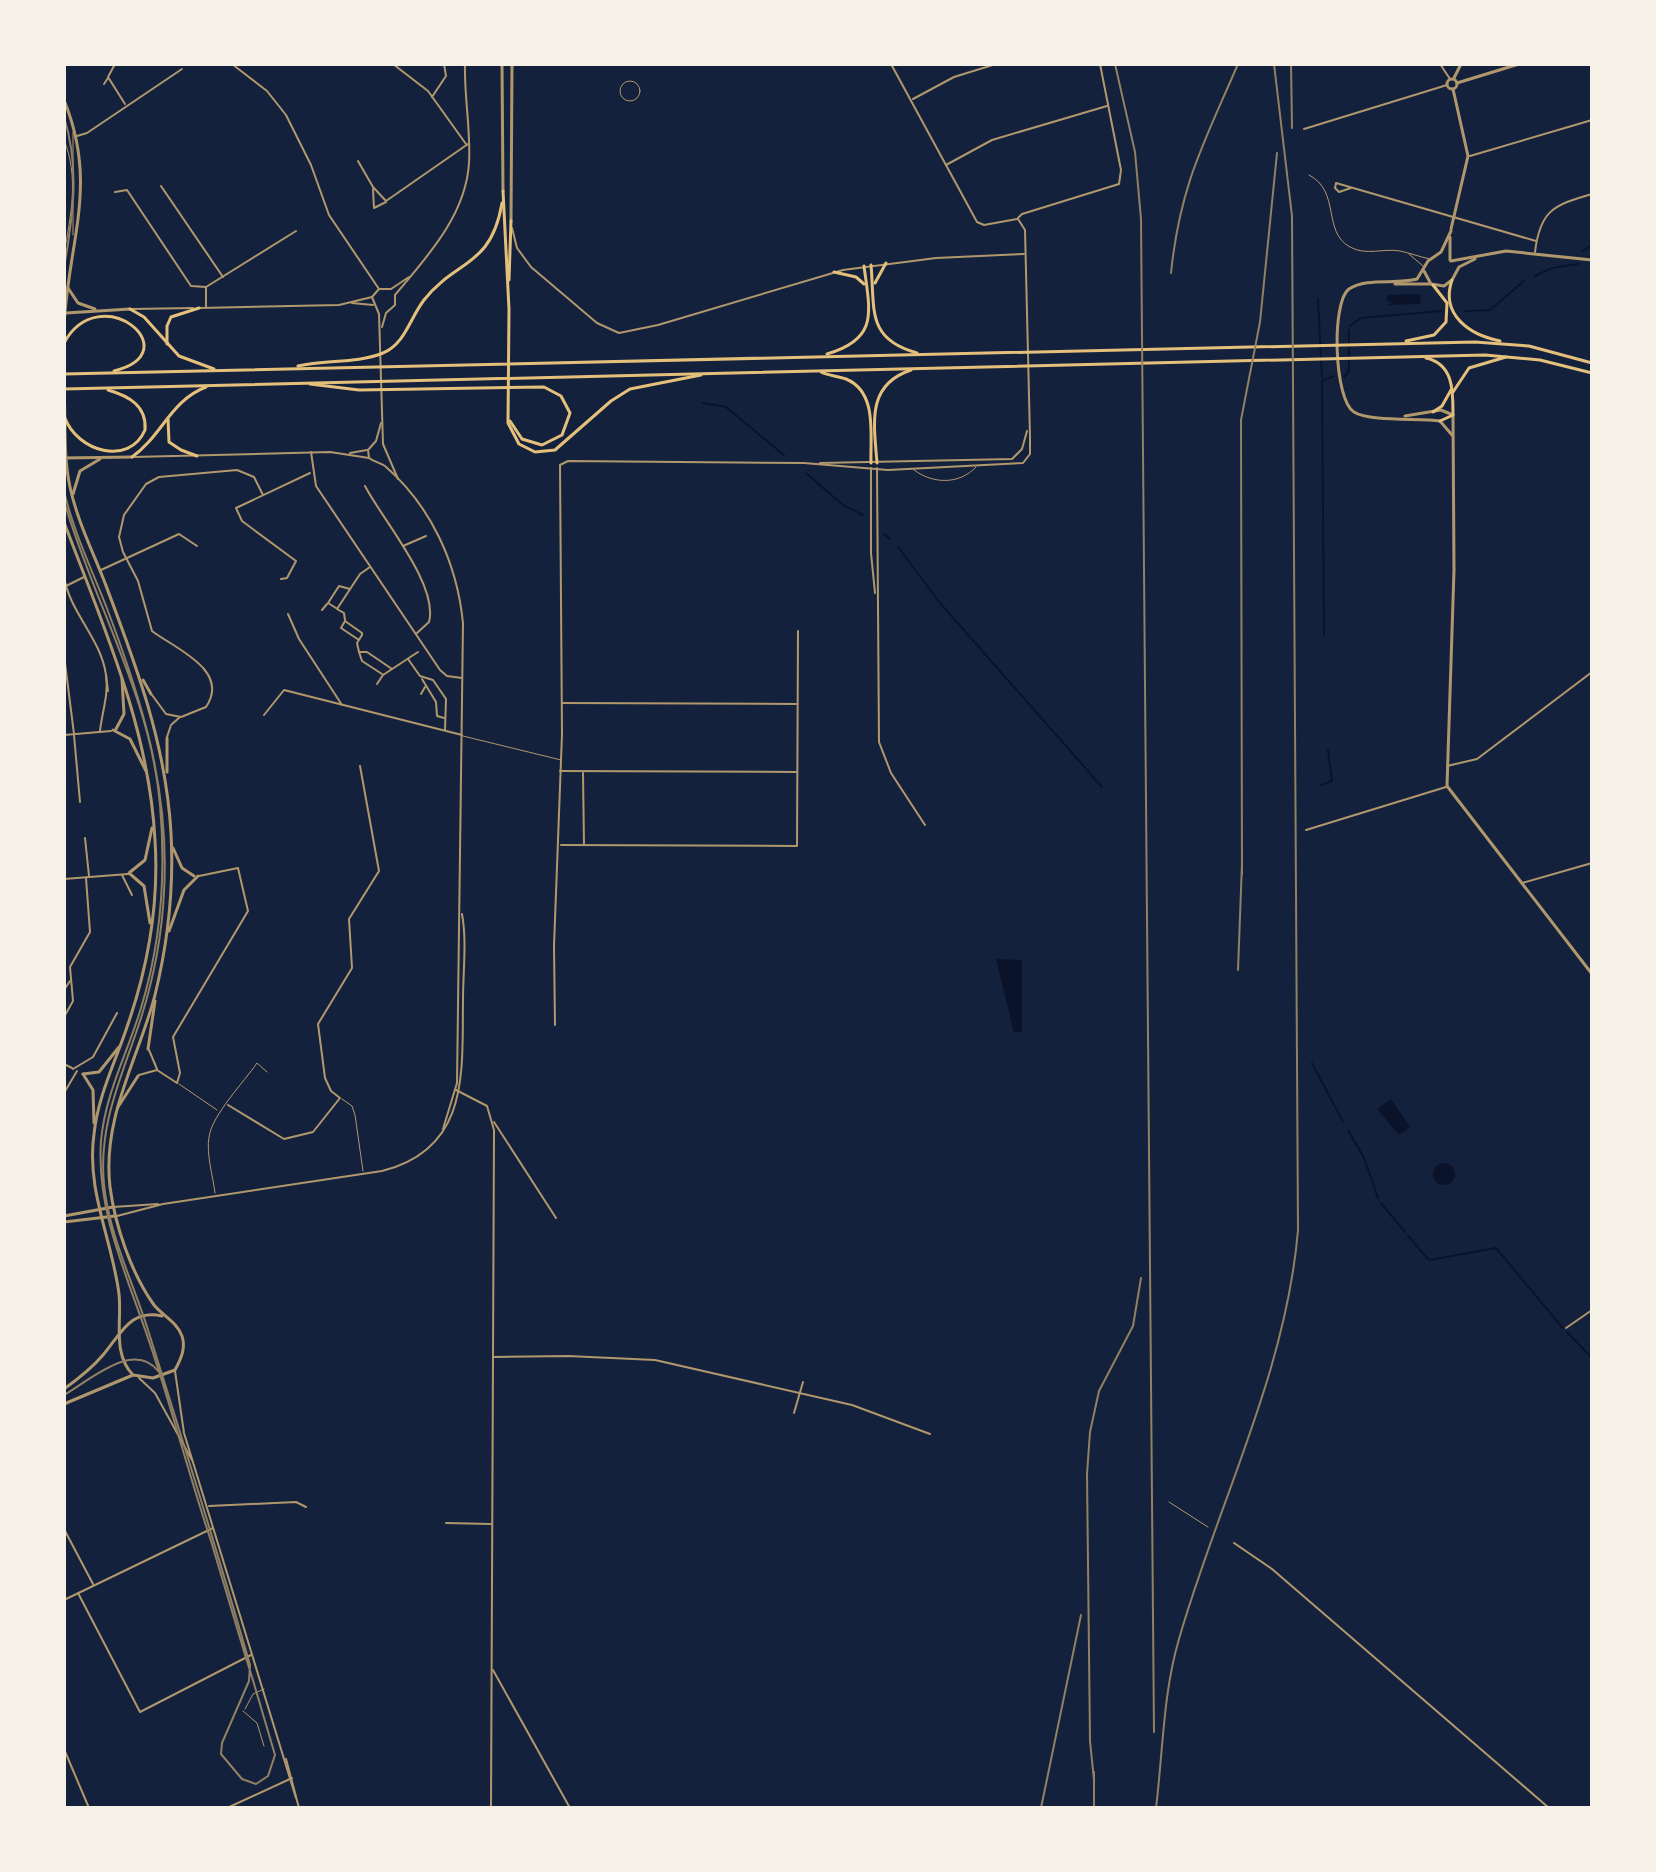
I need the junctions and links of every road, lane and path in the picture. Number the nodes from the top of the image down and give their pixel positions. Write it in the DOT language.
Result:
graph roads {
  1 [pos="115,64"];
  2 [pos="232,64"];
  3 [pos="393,64"];
  4 [pos="444,64"];
  5 [pos="465,64"];
  6 [pos="502,64"];
  7 [pos="512,64"];
  8 [pos="891,64"];
  9 [pos="996,64"];
  10 [pos="1100,64"];
  11 [pos="1440,64"];
  12 [pos="1461,64"];
  13 [pos="1519,64"];
  14 [pos="182,69"];
  15 [pos="108,77"];
  16 [pos="1454,81"];
  17 [pos="104,84"];
  18 [pos="1447,85"];
  19 [pos="1453,89"];
  20 [pos="621,94"];
  21 [pos="432,97"];
  22 [pos="64,100"];
  23 [pos="911,100"];
  24 [pos="126,105"];
  25 [pos="1108,105"];
  26 [pos="1592,120"];
  27 [pos="73,127"];
  28 [pos="1304,129"];
  29 [pos="77,136"];
  30 [pos="64,140"];
  31 [pos="468,144"];
  32 [pos="1468,156"];
  33 [pos="64,160"];
  34 [pos="358,161"];
  35 [pos="946,165"];
  36 [pos="1309,175"];
  37 [pos="161,186"];
  38 [pos="373,187"];
  39 [pos="1351,188"];
  40 [pos="503,191"];
  41 [pos="115,192"];
  42 [pos="1592,194"];
  43 [pos="386,201"];
  44 [pos="64,211"];
  45 [pos="1454,218"];
  46 [pos="1018,219"];
  47 [pos="511,221"];
  48 [pos="296,231"];
  49 [pos="1451,231"];
  50 [pos="1536,241"];
  51 [pos="75,245"];
  52 [pos="1535,252"];
  53 [pos="64,253"];
  54 [pos="1406,253"];
  55 [pos="1025,254"];
  56 [pos="1479,257"];
  57 [pos="1433,258"];
  58 [pos="1451,260"];
  59 [pos="1592,260"];
  60 [pos="886,263"];
  61 [pos="871,265"];
  62 [pos="864,266"];
  63 [pos="1424,269"];
  64 [pos="834,272"];
  65 [pos="1455,272"];
  66 [pos="412,275"];
  67 [pos="223,277"];
  68 [pos="1452,280"];
  69 [pos="508,283"];
  70 [pos="1387,283"];
  71 [pos="1432,285"];
  72 [pos="67,287"];
  73 [pos="206,287"];
  74 [pos="867,287"];
  75 [pos="379,289"];
  76 [pos="389,289"];
  77 [pos="874,290"];
  78 [pos="395,295"];
  79 [pos="372,297"];
  80 [pos="351,303"];
  81 [pos="374,305"];
  82 [pos="199,308"];
  83 [pos="206,308"];
  84 [pos="130,309"];
  85 [pos="99,310"];
  86 [pos="379,310"];
  87 [pos="387,311"];
  88 [pos="64,313"];
  89 [pos="64,327"];
  90 [pos="380,332"];
  91 [pos="64,343"];
  92 [pos="1398,343"];
  93 [pos="167,344"];
  94 [pos="1511,344"];
  95 [pos="920,354"];
  96 [pos="821,356"];
  97 [pos="1418,357"];
  98 [pos="1515,357"];
  99 [pos="1592,363"];
  100 [pos="291,368"];
  101 [pos="919,369"];
  102 [pos="818,370"];
  103 [pos="217,371"];
  104 [pos="98,373"];
  105 [pos="1592,373"];
  106 [pos="64,374"];
  107 [pos="705,374"];
  108 [pos="306,383"];
  109 [pos="210,386"];
  110 [pos="1451,386"];
  111 [pos="100,389"];
  112 [pos="64,390"];
  113 [pos="1453,392"];
  114 [pos="1433,412"];
  115 [pos="170,415"];
  116 [pos="509,415"];
  117 [pos="1453,415"];
  118 [pos="1405,416"];
  119 [pos="65,418"];
  120 [pos="1440,421"];
  121 [pos="381,423"];
  122 [pos="1028,428"];
  123 [pos="64,436"];
  124 [pos="1454,439"];
  125 [pos="375,443"];
  126 [pos="383,444"];
  127 [pos="368,450"];
  128 [pos="311,452"];
  129 [pos="348,454"];
  130 [pos="197,456"];
  131 [pos="132,457"];
  132 [pos="65,458"];
  133 [pos="108,458"];
  134 [pos="369,458"];
  135 [pos="387,458"];
  136 [pos="381,463"];
  137 [pos="811,464"];
  138 [pos="874,465"];
  139 [pos="976,467"];
  140 [pos="913,469"];
  141 [pos="312,472"];
  142 [pos="399,480"];
  143 [pos="365,486"];
  144 [pos="263,495"];
  145 [pos="74,502"];
  146 [pos="64,522"];
  147 [pos="426,536"];
  148 [pos="878,543"];
  149 [pos="871,544"];
  150 [pos="197,546"];
  151 [pos="402,546"];
  152 [pos="127,558"];
  153 [pos="370,567"];
  154 [pos="100,570"];
  155 [pos="64,576"];
  156 [pos="85,577"];
  157 [pos="281,579"];
  158 [pos="65,587"];
  159 [pos="350,589"];
  160 [pos="328,603"];
  161 [pos="877,603"];
  162 [pos="337,609"];
  163 [pos="322,610"];
  164 [pos="288,614"];
  165 [pos="345,621"];
  166 [pos="798,631"];
  167 [pos="416,634"];
  168 [pos="359,640"];
  169 [pos="357,647"];
  170 [pos="350,649"];
  171 [pos="359,652"];
  172 [pos="418,652"];
  173 [pos="64,655"];
  174 [pos="408,659"];
  175 [pos="392,669"];
  176 [pos="121,672"];
  177 [pos="1592,672"];
  178 [pos="140,675"];
  179 [pos="383,675"];
  180 [pos="420,676"];
  181 [pos="463,678"];
  182 [pos="377,684"];
  183 [pos="426,686"];
  184 [pos="151,694"];
  185 [pos="421,694"];
  186 [pos="561,703"];
  187 [pos="798,704"];
  188 [pos="343,706"];
  189 [pos="264,715"];
  190 [pos="181,717"];
  191 [pos="445,718"];
  192 [pos="113,730"];
  193 [pos="100,731"];
  194 [pos="445,731"];
  195 [pos="74,734"];
  196 [pos="64,735"];
  197 [pos="463,736"];
  198 [pos="167,738"];
  199 [pos="561,760"];
  200 [pos="360,766"];
  201 [pos="1447,766"];
  202 [pos="560,771"];
  203 [pos="583,771"];
  204 [pos="798,772"];
  205 [pos="148,779"];
  206 [pos="166,780"];
  207 [pos="1447,786"];
  208 [pos="80,802"];
  209 [pos="153,820"];
  210 [pos="925,825"];
  211 [pos="1306,830"];
  212 [pos="85,838"];
  213 [pos="172,845"];
  214 [pos="560,845"];
  215 [pos="584,845"];
  216 [pos="1592,863"];
  217 [pos="129,873"];
  218 [pos="121,874"];
  219 [pos="198,876"];
  220 [pos="87,878"];
  221 [pos="64,879"];
  222 [pos="1521,883"];
  223 [pos="132,895"];
  224 [pos="462,912"];
  225 [pos="151,930"];
  226 [pos="166,938"];
  227 [pos="1592,974"];
  228 [pos="70,981"];
  229 [pos="64,990"];
  230 [pos="155,995"];
  231 [pos="117,1013"];
  232 [pos="64,1017"];
  233 [pos="555,1025"];
  234 [pos="121,1044"];
  235 [pos="148,1049"];
  236 [pos="64,1064"];
  237 [pos="75,1070"];
  238 [pos="158,1070"];
  239 [pos="267,1072"];
  240 [pos="83,1074"];
  241 [pos="138,1076"];
  242 [pos="177,1083"];
  243 [pos="456,1090"];
  244 [pos="461,1092"];
  245 [pos="64,1093"];
  246 [pos="340,1098"];
  247 [pos="228,1105"];
  248 [pos="220,1111"];
  249 [pos="113,1117"];
  250 [pos="493,1122"];
  251 [pos="443,1129"];
  252 [pos="94,1131"];
  253 [pos="363,1174"];
  254 [pos="216,1196"];
  255 [pos="163,1204"];
  256 [pos="113,1207"];
  257 [pos="98,1210"];
  258 [pos="64,1216"];
  259 [pos="115,1216"];
  260 [pos="556,1218"];
  261 [pos="100,1219"];
  262 [pos="64,1222"];
  263 [pos="1592,1310"];
  264 [pos="166,1317"];
  265 [pos="1566,1328"];
  266 [pos="120,1332"];
  267 [pos="493,1357"];
  268 [pos="175,1370"];
  269 [pos="133,1375"];
  270 [pos="139,1378"];
  271 [pos="803,1382"];
  272 [pos="64,1389"];
  273 [pos="800,1393"];
  274 [pos="64,1404"];
  275 [pos="794,1413"];
  276 [pos="930,1434"];
  277 [pos="194,1463"];
  278 [pos="1169,1502"];
  279 [pos="208,1506"];
  280 [pos="306,1507"];
  281 [pos="446,1523"];
  282 [pos="493,1524"];
  283 [pos="214,1527"];
  284 [pos="1208,1527"];
  285 [pos="64,1529"];
  286 [pos="1229,1540"];
  287 [pos="1234,1543"];
  288 [pos="93,1586"];
  289 [pos="78,1593"];
  290 [pos="64,1600"];
  291 [pos="253,1655"];
  292 [pos="492,1669"];
  293 [pos="264,1689"];
  294 [pos="243,1711"];
  295 [pos="240,1717"];
  296 [pos="264,1746"];
  297 [pos="64,1749"];
  298 [pos="290,1778"];
  299 [pos="89,1808"];
  300 [pos="227,1808"];
  301 [pos="299,1808"];
  302 [pos="491,1808"];
  303 [pos="570,1808"];
  304 [pos="1549,1808"];
  1 -- 15 [label="street"];
  2 -- 75 [label="street"];
  3 -- 21 [label="street"];
  4 -- 21 [label="street"];
  5 -- 31 [label="street"];
  6 -- 40 [label="street"];
  7 -- 47 [label="street"];
  8 -- 23 [label="street"];
  9 -- 23 [label="street"];
  10 -- 25 [label="street"];
  11 -- 16 [label="street"];
  12 -- 16 [label="street"];
  13 -- 16 [label="street"];
  14 -- 24 [label="street"];
  15 -- 17 [label="street"];
  15 -- 24 [label="street"];
  16 -- 18 [label="street"];
  16 -- 19 [label="street"];
  18 -- 19 [label="street"];
  18 -- 28 [label="street"];
  19 -- 32 [label="street"];
  20 -- 20 [label="lane"];
  21 -- 31 [label="street"];
  22 -- 27 [label="street"];
  23 -- 35 [label="street"];
  24 -- 29 [label="street"];
  25 -- 35 [label="street"];
  25 -- 46 [label="street"];
  26 -- 32 [label="street"];
  27 -- 29 [label="street"];
  27 -- 51 [label="lane"];
  29 -- 51 [label="street"];
  30 -- 53 [label="lane"];
  31 -- 43 [label="street"];
  31 -- 66 [label="street"];
  32 -- 45 [label="street"];
  33 -- 44 [label="street"];
  34 -- 38 [label="street"];
  35 -- 46 [label="street"];
  36 -- 54 [label="lane"];
  37 -- 67 [label="street"];
  38 -- 43 [label="street"];
  38 -- 43 [label="street"];
  39 -- 45 [label="street"];
  40 -- 69 [label="main road"];
  40 -- 100 [label="main road"];
  41 -- 73 [label="street"];
  42 -- 50 [label="street"];
  45 -- 49 [label="street"];
  45 -- 50 [label="street"];
  46 -- 55 [label="street"];
  47 -- 64 [label="street"];
  47 -- 69 [label="main road"];
  48 -- 67 [label="street"];
  49 -- 57 [label="street"];
  49 -- 58 [label="street"];
  50 -- 52 [label="street"];
  51 -- 72 [label="street"];
  52 -- 56 [label="street"];
  52 -- 59 [label="street"];
  54 -- 57 [label="lane"];
  54 -- 63 [label="lane"];
  55 -- 60 [label="street"];
  55 -- 122 [label="street"];
  56 -- 58 [label="street"];
  56 -- 65 [label="street"];
  57 -- 58 [label="street"];
  57 -- 63 [label="street"];
  58 -- 65 [label="street"];
  60 -- 61 [label="street"];
  60 -- 77 [label="main road"];
  61 -- 62 [label="street"];
  61 -- 77 [label="main road"];
  62 -- 64 [label="street"];
  62 -- 74 [label="main road"];
  63 -- 70 [label="street"];
  63 -- 71 [label="street"];
  64 -- 74 [label="main road"];
  65 -- 68 [label="street"];
  66 -- 76 [label="street"];
  66 -- 78 [label="street"];
  67 -- 73 [label="street"];
  68 -- 71 [label="street"];
  68 -- 94 [label="main road"];
  69 -- 116 [label="main road"];
  70 -- 71 [label="street"];
  70 -- 118 [label="street"];
  71 -- 92 [label="main road"];
  72 -- 85 [label="street"];
  72 -- 88 [label="street"];
  73 -- 83 [label="street"];
  74 -- 96 [label="main road"];
  75 -- 76 [label="street"];
  75 -- 79 [label="street"];
  76 -- 78 [label="street"];
  77 -- 95 [label="main road"];
  78 -- 87 [label="street"];
  79 -- 80 [label="street"];
  79 -- 81 [label="street"];
  80 -- 81 [label="street"];
  80 -- 83 [label="street"];
  81 -- 86 [label="street"];
  82 -- 83 [label="street"];
  82 -- 84 [label="street"];
  82 -- 93 [label="main road"];
  84 -- 85 [label="street"];
  84 -- 93 [label="main road"];
  85 -- 88 [label="street"];
  86 -- 87 [label="street"];
  86 -- 90 [label="street"];
  87 -- 90 [label="street"];
  88 -- 89 [label="street"];
  90 -- 121 [label="street"];
  91 -- 104 [label="main road"];
  92 -- 94 [label="main road"];
  92 -- 95 [label="main road"];
  93 -- 103 [label="main road"];
  94 -- 99 [label="main road"];
  95 -- 96 [label="main road"];
  96 -- 100 [label="main road"];
  97 -- 98 [label="main road"];
  97 -- 101 [label="main road"];
  97 -- 110 [label="main road"];
  98 -- 105 [label="main road"];
  98 -- 113 [label="main road"];
  100 -- 103 [label="main road"];
  101 -- 102 [label="main road"];
  101 -- 138 [label="main road"];
  102 -- 107 [label="main road"];
  102 -- 138 [label="main road"];
  103 -- 104 [label="main road"];
  104 -- 106 [label="main road"];
  107 -- 108 [label="main road"];
  107 -- 116 [label="main road"];
  108 -- 109 [label="main road"];
  108 -- 116 [label="main road"];
  109 -- 111 [label="main road"];
  109 -- 115 [label="main road"];
  110 -- 113 [label="main road"];
  110 -- 114 [label="main road"];
  111 -- 112 [label="main road"];
  111 -- 119 [label="main road"];
  112 -- 119 [label="street"];
  113 -- 117 [label="main road"];
  114 -- 117 [label="street"];
  114 -- 118 [label="street"];
  115 -- 130 [label="main road"];
  115 -- 131 [label="main road"];
  117 -- 120 [label="main road"];
  117 -- 124 [label="street"];
  118 -- 120 [label="street"];
  119 -- 123 [label="street"];
  120 -- 124 [label="street"];
  121 -- 125 [label="street"];
  121 -- 126 [label="street"];
  122 -- 138 [label="street"];
  122 -- 139 [label="street"];
  123 -- 132 [label="street"];
  124 -- 201 [label="street"];
  125 -- 126 [label="street"];
  125 -- 127 [label="street"];
  126 -- 135 [label="street"];
  127 -- 129 [label="street"];
  127 -- 134 [label="street"];
  128 -- 129 [label="street"];
  128 -- 130 [label="street"];
  128 -- 141 [label="street"];
  129 -- 134 [label="street"];
  130 -- 131 [label="street"];
  131 -- 133 [label="street"];
  132 -- 133 [label="street"];
  132 -- 145 [label="street"];
  133 -- 145 [label="street"];
  134 -- 136 [label="street"];
  135 -- 136 [label="street"];
  135 -- 142 [label="street"];
  136 -- 142 [label="street"];
  137 -- 138 [label="street"];
  137 -- 138 [label="street"];
  137 -- 186 [label="street"];
  138 -- 140 [label="street"];
  138 -- 148 [label="street"];
  138 -- 149 [label="street"];
  139 -- 140 [label="street"];
  139 -- 140 [label="lane"];
  141 -- 144 [label="street"];
  141 -- 153 [label="street"];
  142 -- 181 [label="street"];
  143 -- 151 [label="street"];
  144 -- 152 [label="street"];
  144 -- 157 [label="street"];
  145 -- 154 [label="street"];
  146 -- 156 [label="street"];
  147 -- 151 [label="street"];
  148 -- 149 [label="street"];
  148 -- 161 [label="street"];
  149 -- 161 [label="street"];
  150 -- 152 [label="street"];
  151 -- 167 [label="street"];
  152 -- 154 [label="street"];
  152 -- 190 [label="street"];
  153 -- 159 [label="street"];
  153 -- 167 [label="street"];
  154 -- 178 [label="street"];
  155 -- 158 [label="street"];
  156 -- 158 [label="street"];
  156 -- 176 [label="street"];
  158 -- 193 [label="street"];
  159 -- 160 [label="street"];
  159 -- 162 [label="street"];
  160 -- 162 [label="street"];
  160 -- 163 [label="street"];
  161 -- 210 [label="street"];
  162 -- 165 [label="street"];
  164 -- 188 [label="street"];
  165 -- 168 [label="street"];
  165 -- 168 [label="street"];
  166 -- 187 [label="street"];
  167 -- 181 [label="street"];
  168 -- 169 [label="street"];
  169 -- 170 [label="street"];
  169 -- 171 [label="street"];
  171 -- 175 [label="street"];
  171 -- 179 [label="street"];
  172 -- 174 [label="street"];
  173 -- 195 [label="street"];
  174 -- 175 [label="street"];
  174 -- 180 [label="street"];
  175 -- 179 [label="street"];
  176 -- 192 [label="street"];
  176 -- 205 [label="street"];
  177 -- 201 [label="street"];
  178 -- 184 [label="street"];
  178 -- 206 [label="street"];
  179 -- 182 [label="street"];
  180 -- 183 [label="street"];
  180 -- 191 [label="street"];
  181 -- 197 [label="street"];
  183 -- 185 [label="street"];
  183 -- 191 [label="street"];
  184 -- 190 [label="street"];
  186 -- 187 [label="street"];
  186 -- 199 [label="street"];
  187 -- 204 [label="street"];
  188 -- 189 [label="street"];
  188 -- 194 [label="street"];
  190 -- 198 [label="street"];
  191 -- 194 [label="street"];
  192 -- 193 [label="street"];
  192 -- 205 [label="street"];
  193 -- 195 [label="street"];
  194 -- 197 [label="street"];
  195 -- 196 [label="street"];
  195 -- 208 [label="street"];
  197 -- 199 [label="lane"];
  197 -- 224 [label="street"];
  198 -- 206 [label="street"];
  199 -- 202 [label="street"];
  200 -- 246 [label="street"];
  201 -- 207 [label="street"];
  202 -- 203 [label="street"];
  202 -- 214 [label="street"];
  203 -- 204 [label="street"];
  203 -- 215 [label="street"];
  204 -- 215 [label="street"];
  205 -- 209 [label="street"];
  206 -- 213 [label="street"];
  207 -- 211 [label="street"];
  207 -- 222 [label="street"];
  209 -- 217 [label="street"];
  209 -- 225 [label="street"];
  212 -- 220 [label="street"];
  213 -- 219 [label="street"];
  213 -- 226 [label="street"];
  214 -- 215 [label="street"];
  214 -- 233 [label="street"];
  216 -- 222 [label="street"];
  217 -- 218 [label="street"];
  217 -- 225 [label="street"];
  218 -- 220 [label="street"];
  218 -- 223 [label="street"];
  219 -- 226 [label="street"];
  219 -- 242 [label="street"];
  220 -- 221 [label="street"];
  220 -- 228 [label="street"];
  222 -- 227 [label="street"];
  224 -- 243 [label="street"];
  224 -- 244 [label="street"];
  225 -- 234 [label="street"];
  226 -- 230 [label="street"];
  228 -- 229 [label="street"];
  228 -- 232 [label="street"];
  230 -- 235 [label="street"];
  230 -- 249 [label="street"];
  231 -- 237 [label="street"];
  234 -- 240 [label="street"];
  234 -- 252 [label="street"];
  235 -- 238 [label="street"];
  236 -- 237 [label="street"];
  237 -- 240 [label="street"];
  237 -- 245 [label="street"];
  238 -- 241 [label="street"];
  238 -- 242 [label="street"];
  239 -- 247 [label="lane"];
  240 -- 252 [label="street"];
  241 -- 249 [label="street"];
  242 -- 248 [label="lane"];
  243 -- 244 [label="street"];
  243 -- 251 [label="street"];
  244 -- 250 [label="street"];
  244 -- 251 [label="street"];
  246 -- 247 [label="street"];
  246 -- 253 [label="lane"];
  247 -- 248 [label="lane"];
  248 -- 254 [label="lane"];
  249 -- 256 [label="street"];
  250 -- 260 [label="street"];
  250 -- 267 [label="street"];
  251 -- 253 [label="street"];
  252 -- 257 [label="street"];
  253 -- 254 [label="street"];
  254 -- 255 [label="street"];
  255 -- 256 [label="street"];
  255 -- 259 [label="street"];
  256 -- 257 [label="street"];
  256 -- 259 [label="street"];
  257 -- 258 [label="street"];
  257 -- 261 [label="street"];
  259 -- 261 [label="street"];
  259 -- 264 [label="street"];
  261 -- 262 [label="street"];
  261 -- 266 [label="street"];
  263 -- 265 [label="street"];
  264 -- 266 [label="street"];
  264 -- 268 [label="street"];
  266 -- 269 [label="street"];
  266 -- 272 [label="street"];
  267 -- 273 [label="street"];
  267 -- 282 [label="street"];
  268 -- 270 [label="street"];
  268 -- 277 [label="street"];
  269 -- 270 [label="street"];
  269 -- 274 [label="street"];
  270 -- 277 [label="street"];
  271 -- 273 [label="street"];
  273 -- 275 [label="street"];
  273 -- 276 [label="street"];
  277 -- 279 [label="street"];
  278 -- 284 [label="lane"];
  279 -- 280 [label="street"];
  279 -- 283 [label="street"];
  281 -- 282 [label="street"];
  282 -- 292 [label="street"];
  283 -- 288 [label="street"];
  283 -- 291 [label="street"];
  285 -- 288 [label="street"];
  286 -- 287 [label="lane"];
  287 -- 304 [label="street"];
  288 -- 289 [label="street"];
  289 -- 290 [label="street"];
  289 -- 291 [label="street"];
  291 -- 293 [label="street"];
  292 -- 302 [label="street"];
  292 -- 303 [label="street"];
  293 -- 294 [label="lane"];
  293 -- 298 [label="street"];
  294 -- 295 [label="lane"];
  294 -- 296 [label="lane"];
  297 -- 299 [label="street"];
  298 -- 300 [label="street"];
  298 -- 301 [label="street"];
}
